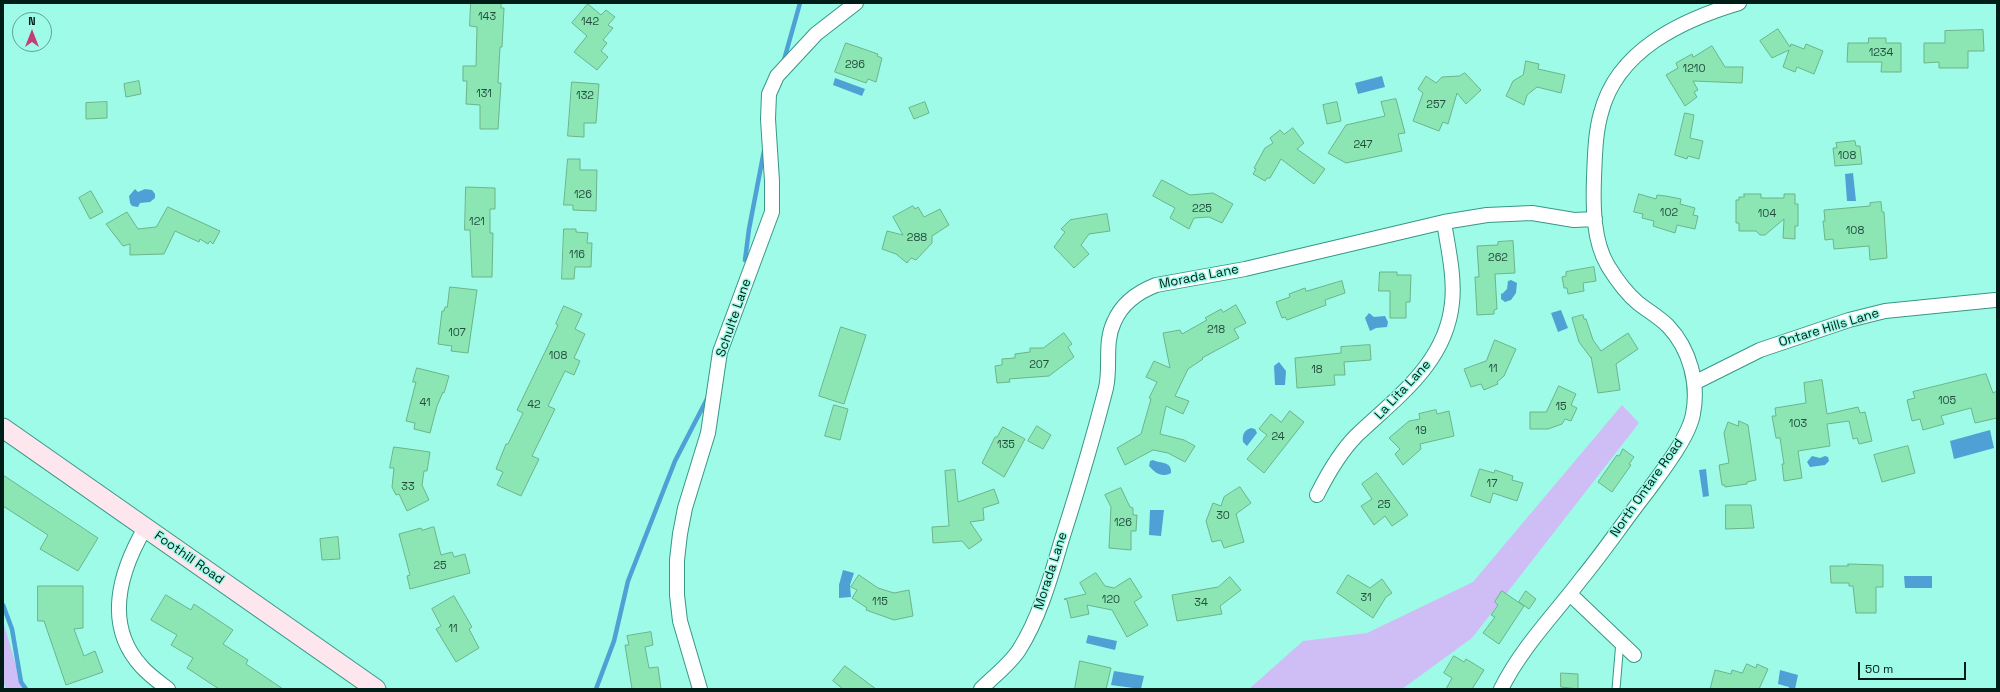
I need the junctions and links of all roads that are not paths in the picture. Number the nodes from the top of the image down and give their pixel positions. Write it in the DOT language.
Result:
graph roads {
  1 [pos="856,3"];
  2 [pos="1739,3"];
  3 [pos="1595,219"];
  4 [pos="1444,222"];
  5 [pos="1996,300"];
  6 [pos="1694,383"];
  7 [pos="3,428"];
  8 [pos="1317,495"];
  9 [pos="145,528"];
  10 [pos="1570,594"];
  11 [pos="1620,641"];
  12 [pos="1634,655"];
  13 [pos="168,689"];
  14 [pos="376,689"];
  15 [pos="700,689"];
  16 [pos="981,689"];
  17 [pos="1501,689"];
  18 [pos="1616,689"];
  1 -- 15 [label="street, Schulte Lane"];
  2 -- 3 [label="street, North Ontare Road"];
  3 -- 4 [label="street, Morada Lane"];
  3 -- 6 [label="street, North Ontare Road"];
  4 -- 8 [label="street, La Lita Lane"];
  4 -- 16 [label="street, Morada Lane"];
  5 -- 6 [label="street, Ontare Hills Lane"];
  6 -- 10 [label="street, North Ontare Road"];
  7 -- 9 [label="main road, Foothill Road"];
  9 -- 13 [label="street"];
  9 -- 14 [label="main road, Foothill Road"];
  10 -- 11 [label="street"];
  10 -- 17 [label="street, North Ontare Road"];
  11 -- 12 [label="street"];
  11 -- 18 [label="lane"];
}
